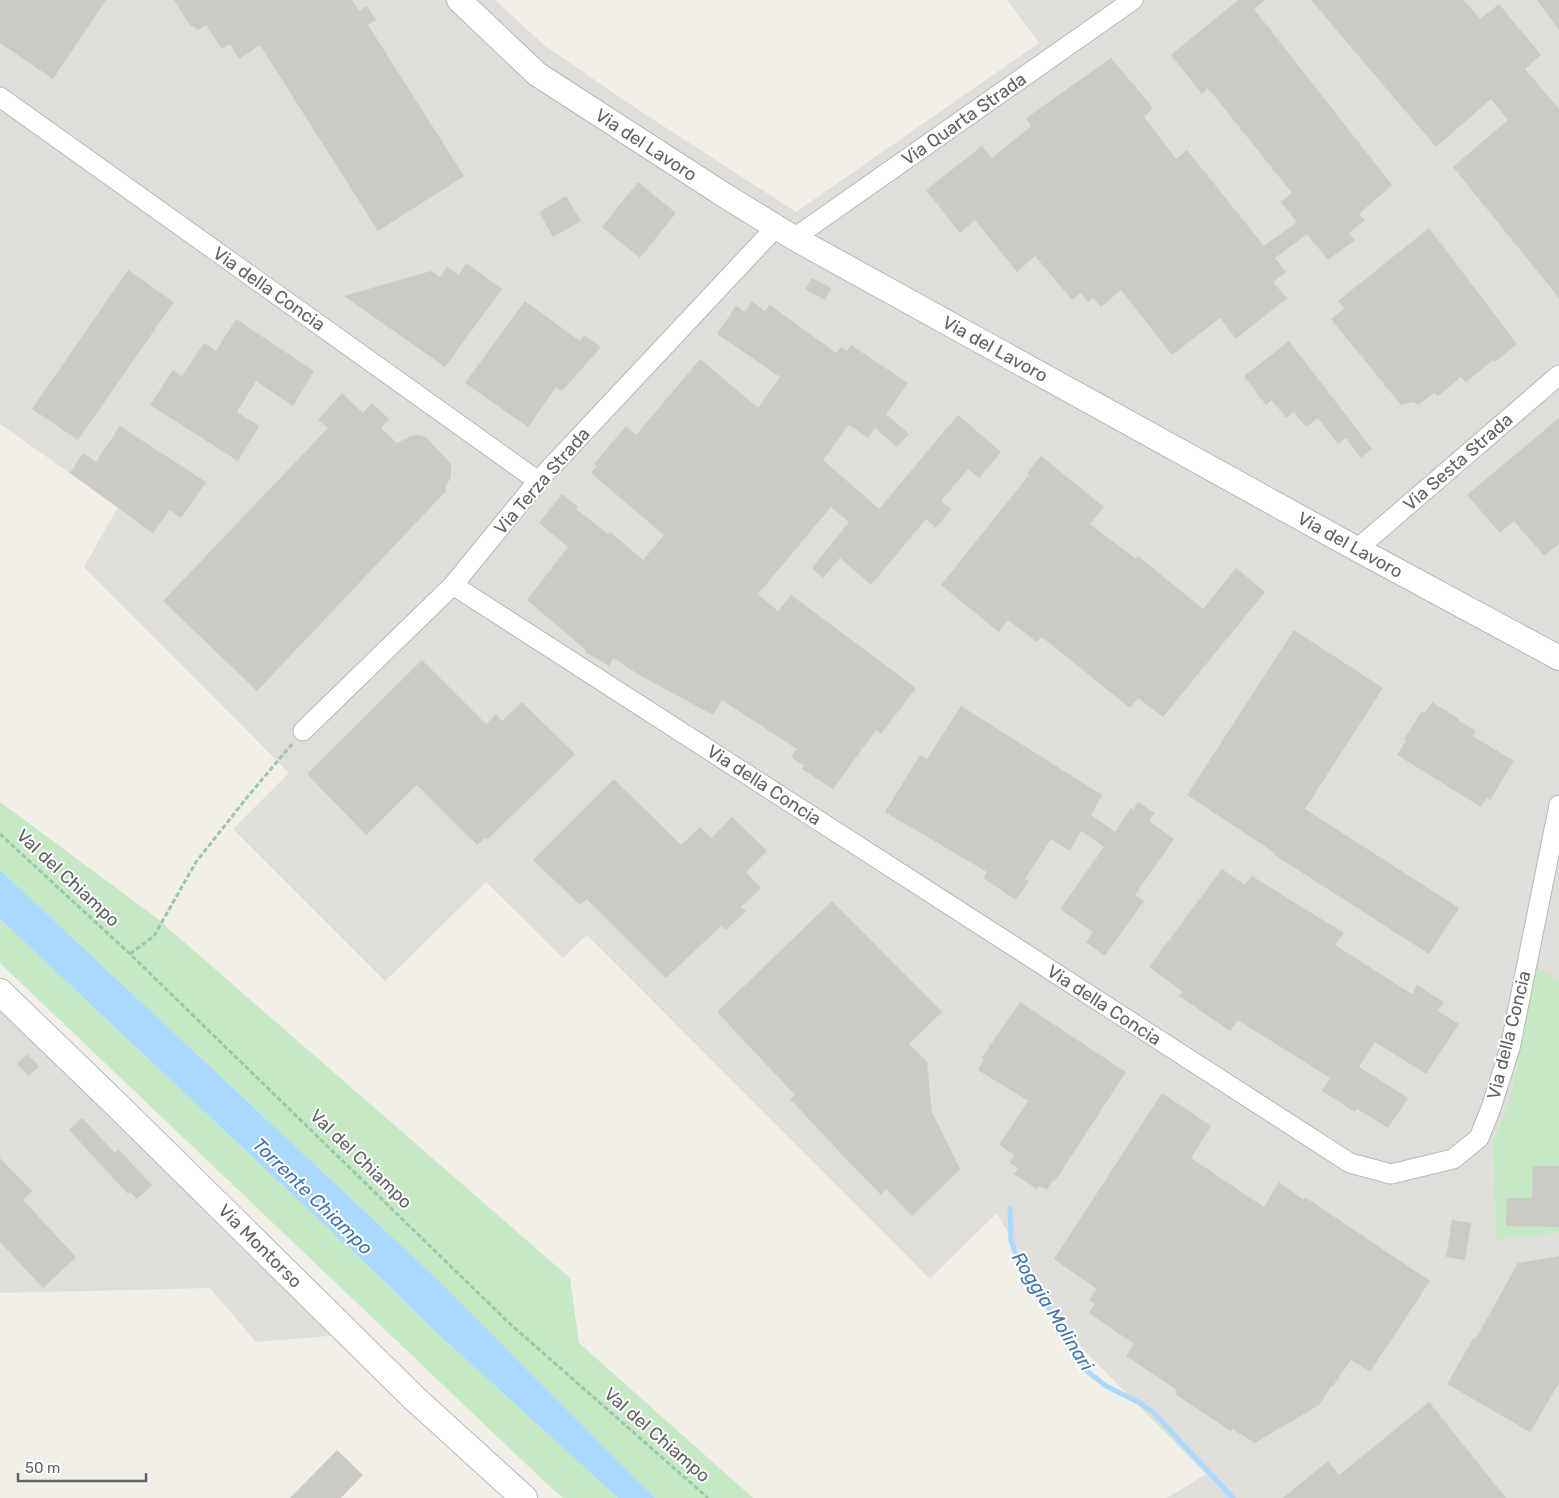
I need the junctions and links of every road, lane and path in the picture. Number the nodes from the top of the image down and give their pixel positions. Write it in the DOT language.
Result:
graph roads {
  1 [pos="459,0"];
  2 [pos="1133,0"];
  3 [pos="0,97"];
  4 [pos="785,233"];
  5 [pos="1559,375"];
  6 [pos="538,481"];
  7 [pos="1357,549"];
  8 [pos="453,585"];
  9 [pos="1559,658"];
  10 [pos="303,731"];
  11 [pos="1559,805"];
  12 [pos="0,834"];
  13 [pos="130,954"];
  14 [pos="0,992"];
  15 [pos="524,1498"];
  16 [pos="708,1498"];
  1 -- 4 [label="street, Via del Lavoro"];
  2 -- 4 [label="street, Via Quarta Strada"];
  3 -- 6 [label="street, Via della Concia"];
  4 -- 6 [label="street, Via Terza Strada"];
  4 -- 7 [label="street, Via del Lavoro"];
  5 -- 7 [label="street, Via Sesta Strada"];
  6 -- 8 [label="street, Via Terza Strada"];
  7 -- 9 [label="street, Via del Lavoro"];
  8 -- 10 [label="street, Via Terza Strada"];
  8 -- 11 [label="street, Via della Concia"];
  10 -- 13 [label="path"];
  12 -- 13 [label="path, Val del Chiampo"];
  13 -- 16 [label="path, Val del Chiampo"];
  14 -- 15 [label="main road, Via Montorso"];
}
